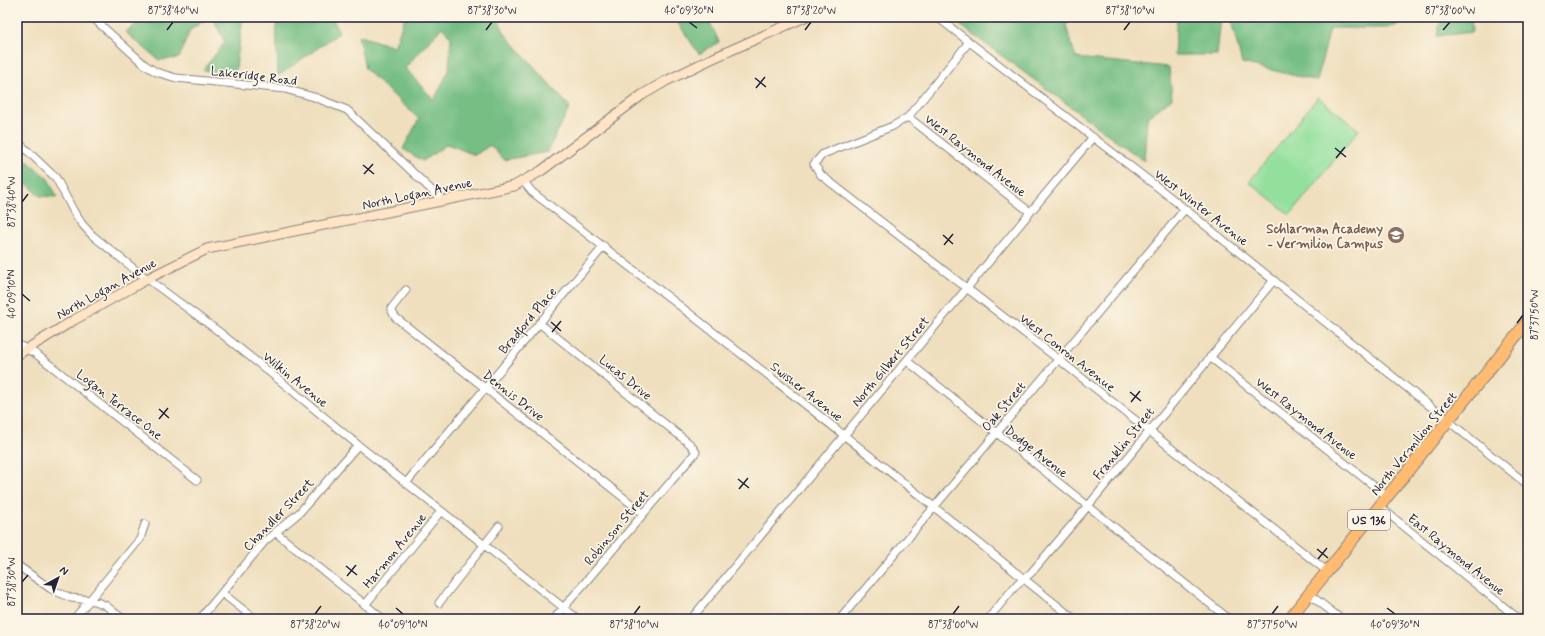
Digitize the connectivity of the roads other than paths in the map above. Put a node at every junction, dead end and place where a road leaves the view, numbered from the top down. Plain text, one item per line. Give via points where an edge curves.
1 (92, 17) edge
2 (805, 17) edge
3 (937, 17) edge
4 (969, 42) junction
5 (908, 117) junction
6 (1093, 138) junction
7 (17, 142) edge
8 (524, 182) junction
9 (442, 202) junction
10 (1185, 209) junction
11 (1030, 212) junction
12 (604, 246) junction
13 (147, 279) junction
14 (1274, 280) junction
15 (967, 288) junction
16 (406, 290) dead end
17 (1528, 321) edge
18 (540, 323) junction
19 (17, 344) edge
20 (27, 349) junction
21 (17, 355) edge
22 (1210, 357) junction
23 (1058, 359) junction
24 (907, 361) junction
25 (486, 388) junction
26 (1448, 421) junction
27 (1148, 432) junction
28 (996, 434) junction
29 (844, 436) junction
30 (358, 445) junction
31 (696, 452) joint
32 (197, 480) dead end
33 (406, 483) junction
34 (1528, 485) edge
35 (1388, 497) junction
36 (933, 506) junction
37 (1088, 506) junction
38 (1380, 507) junction
39 (441, 511) junction
40 (643, 513) junction
41 (145, 524) dead end
42 (498, 526) dead end
43 (275, 532) junction
44 (484, 544) junction
45 (17, 565) edge
46 (1328, 572) junction
47 (1024, 579) junction
48 (222, 593) junction
49 (1309, 594) junction
50 (91, 600) junction
51 (439, 603) dead end
52 (365, 605) junction
53 (564, 607) junction
54 (74, 619) edge
55 (123, 619) edge
56 (200, 619) edge
57 (255, 619) edge
58 (383, 619) edge
59 (554, 619) edge
60 (578, 619) edge
61 (691, 619) edge
62 (840, 619) edge
63 (988, 619) edge
64 (1074, 619) edge
65 (1229, 619) edge
66 (1289, 619) edge
67 (1341, 619) edge
68 (1519, 619) edge

1 - 9 street, Lakeridge Road via 156,72 176,78 285,89 347,110
2 - 8 street, North Logan Avenue via 709,60 642,95
3 - 4 street, West Winter Avenue
4 - 5 street
4 - 6 street, West Winter Avenue
5 - 11 street, West Raymond Avenue
5 - 15 street, West Conron Avenue via 893,126 824,154 814,164 821,175
6 - 10 street, West Winter Avenue
6 - 11 street, North Gilbert Street
7 - 13 street, Wilkin Avenue via 56,178 78,218 92,235
8 - 9 street, North Logan Avenue
8 - 12 street, Swisher Avenue via 532,192
9 - 13 street, North Logan Avenue via 207,249
10 - 14 street, West Winter Avenue
10 - 23 street, Oak Street
11 - 15 street, North Gilbert Street
12 - 18 street, Bradford Place
12 - 29 street, Swisher Avenue
13 - 20 street, North Logan Avenue
13 - 30 street, Wilkin Avenue via 284,383
14 - 22 street, Franklin Street
14 - 26 street, West Winter Avenue
15 - 23 street, West Conron Avenue
15 - 24 street, North Gilbert Street
16 - 25 street, Dennis Drive via 391,309 395,317
17 - 26 main road, North Vermilion Street / US 136
18 - 25 street, Bradford Place
18 - 31 street, Lucas Drive via 690,444
19 - 20 street, Logan Terrace One
20 - 21 street, North Logan Avenue
20 - 32 street, Logan Terrace One
22 - 27 street, Franklin Street
22 - 35 street, West Raymond Avenue
23 - 27 street, West Conron Avenue
23 - 28 street, Oak Street
24 - 28 street, Dodge Avenue
24 - 29 street, North Gilbert Street
25 - 33 street, Bradford Place
25 - 40 street, Dennis Drive
26 - 34 street, West Winter Avenue
26 - 35 main road, North Vermilion Street / US 136
27 - 37 street, Franklin Street
27 - 46 street, West Conron Avenue
28 - 36 street, Oak Street
28 - 37 street, Dodge Avenue
29 - 36 street, Swisher Avenue
29 - 61 street, North Gilbert Street
30 - 33 street, Wilkin Avenue
30 - 43 street, Chandler Street via 300,512
31 - 40 street, Robinson Street
33 - 39 street, Wilkin Avenue
35 - 38 main road, North Vermilion Street / US 136
36 - 47 street, Swisher Avenue
36 - 62 street, Oak Street
37 - 47 street, Franklin Street
37 - 65 street, Dodge Avenue
38 - 46 main road, North Vermilion Street / US 136
38 - 68 street, East Raymond Avenue
39 - 44 street, Wilkin Avenue
39 - 52 street, Harmon Avenue
40 - 53 street, Robinson Street
41 - 50 street via 140,539
42 - 44 street
43 - 48 street, Chandler Street
43 - 52 street
44 - 51 street
44 - 53 street, Wilkin Avenue
45 - 50 street via 51,589 71,598
46 - 49 main road, North Vermilion Street / US 136
47 - 63 street, Franklin Street
47 - 64 street, Swisher Avenue
48 - 56 street, Chandler Street
48 - 57 street
49 - 66 main road, North Vermilion Street / US 136
49 - 67 street
50 - 54 street
50 - 55 street via 105,605
52 - 58 street
53 - 59 street, Robinson Street
53 - 60 street, Wilkin Avenue

